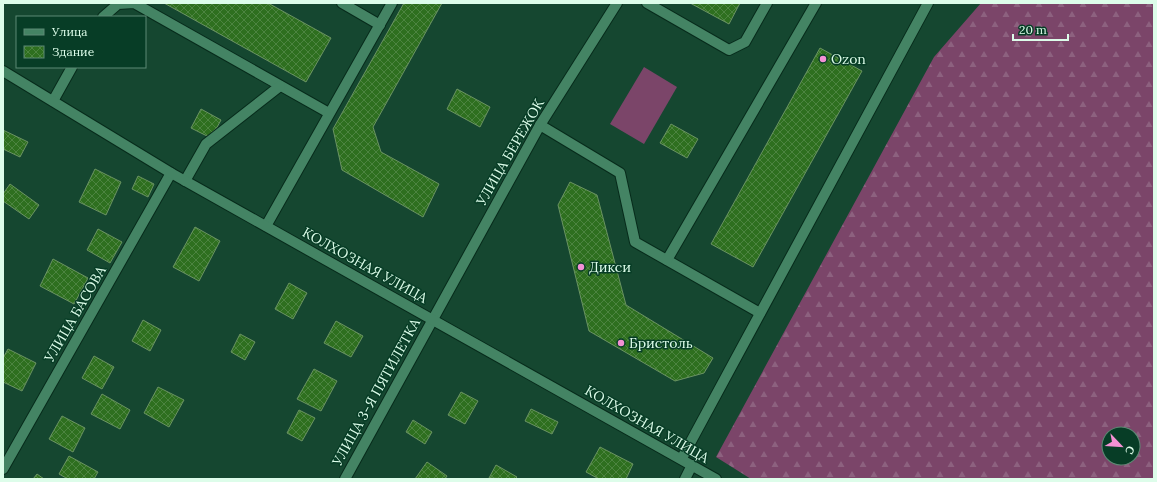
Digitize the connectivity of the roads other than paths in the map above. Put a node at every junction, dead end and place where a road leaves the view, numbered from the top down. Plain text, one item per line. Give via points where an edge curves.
1 (342, 3) edge
2 (392, 3) edge
3 (617, 3) edge
4 (647, 3) edge
5 (767, 3) edge
6 (816, 3) edge
7 (928, 3) edge
8 (104, 16) edge
9 (380, 25) junction
10 (71, 68) edge
11 (3, 71) edge
12 (280, 86) junction
13 (53, 102) junction
14 (329, 113) junction
15 (540, 125) junction
16 (171, 173) junction
17 (185, 181) junction
18 (266, 226) junction
19 (667, 260) junction
20 (760, 313) junction
21 (433, 319) junction
22 (682, 458) junction
23 (692, 465) junction
24 (3, 469) edge
25 (345, 479) edge
26 (685, 479) edge
27 (716, 479) edge

1 - 9 street
2 - 9 street
3 - 15 street, УЛИЦА БЕРЕЖОК
4 - 5 street via 729,50 745,42
6 - 19 street
7 - 20 street
8 - 12 street via 118,4 134,4
9 - 14 street
10 - 13 street
11 - 13 street, КОЛХОЗНАЯ УЛИЦА
12 - 14 street
12 - 17 street via 206,144
13 - 16 street, КОЛХОЗНАЯ УЛИЦА
14 - 18 street
15 - 19 street via 620,173 635,242
15 - 21 street, УЛИЦА БЕРЕЖОК
16 - 17 street, КОЛХОЗНАЯ УЛИЦА
16 - 24 street, УЛИЦА БАСОВА
17 - 18 street, КОЛХОЗНАЯ УЛИЦА
18 - 21 street, КОЛХОЗНАЯ УЛИЦА
19 - 20 street
20 - 22 street
21 - 22 street, КОЛХОЗНАЯ УЛИЦА
21 - 25 street, УЛИЦА 3-Я ПЯТИЛЕТКА
22 - 23 street, КОЛХОЗНАЯ УЛИЦА
23 - 26 street
23 - 27 street, КОЛХОЗНАЯ УЛИЦА

